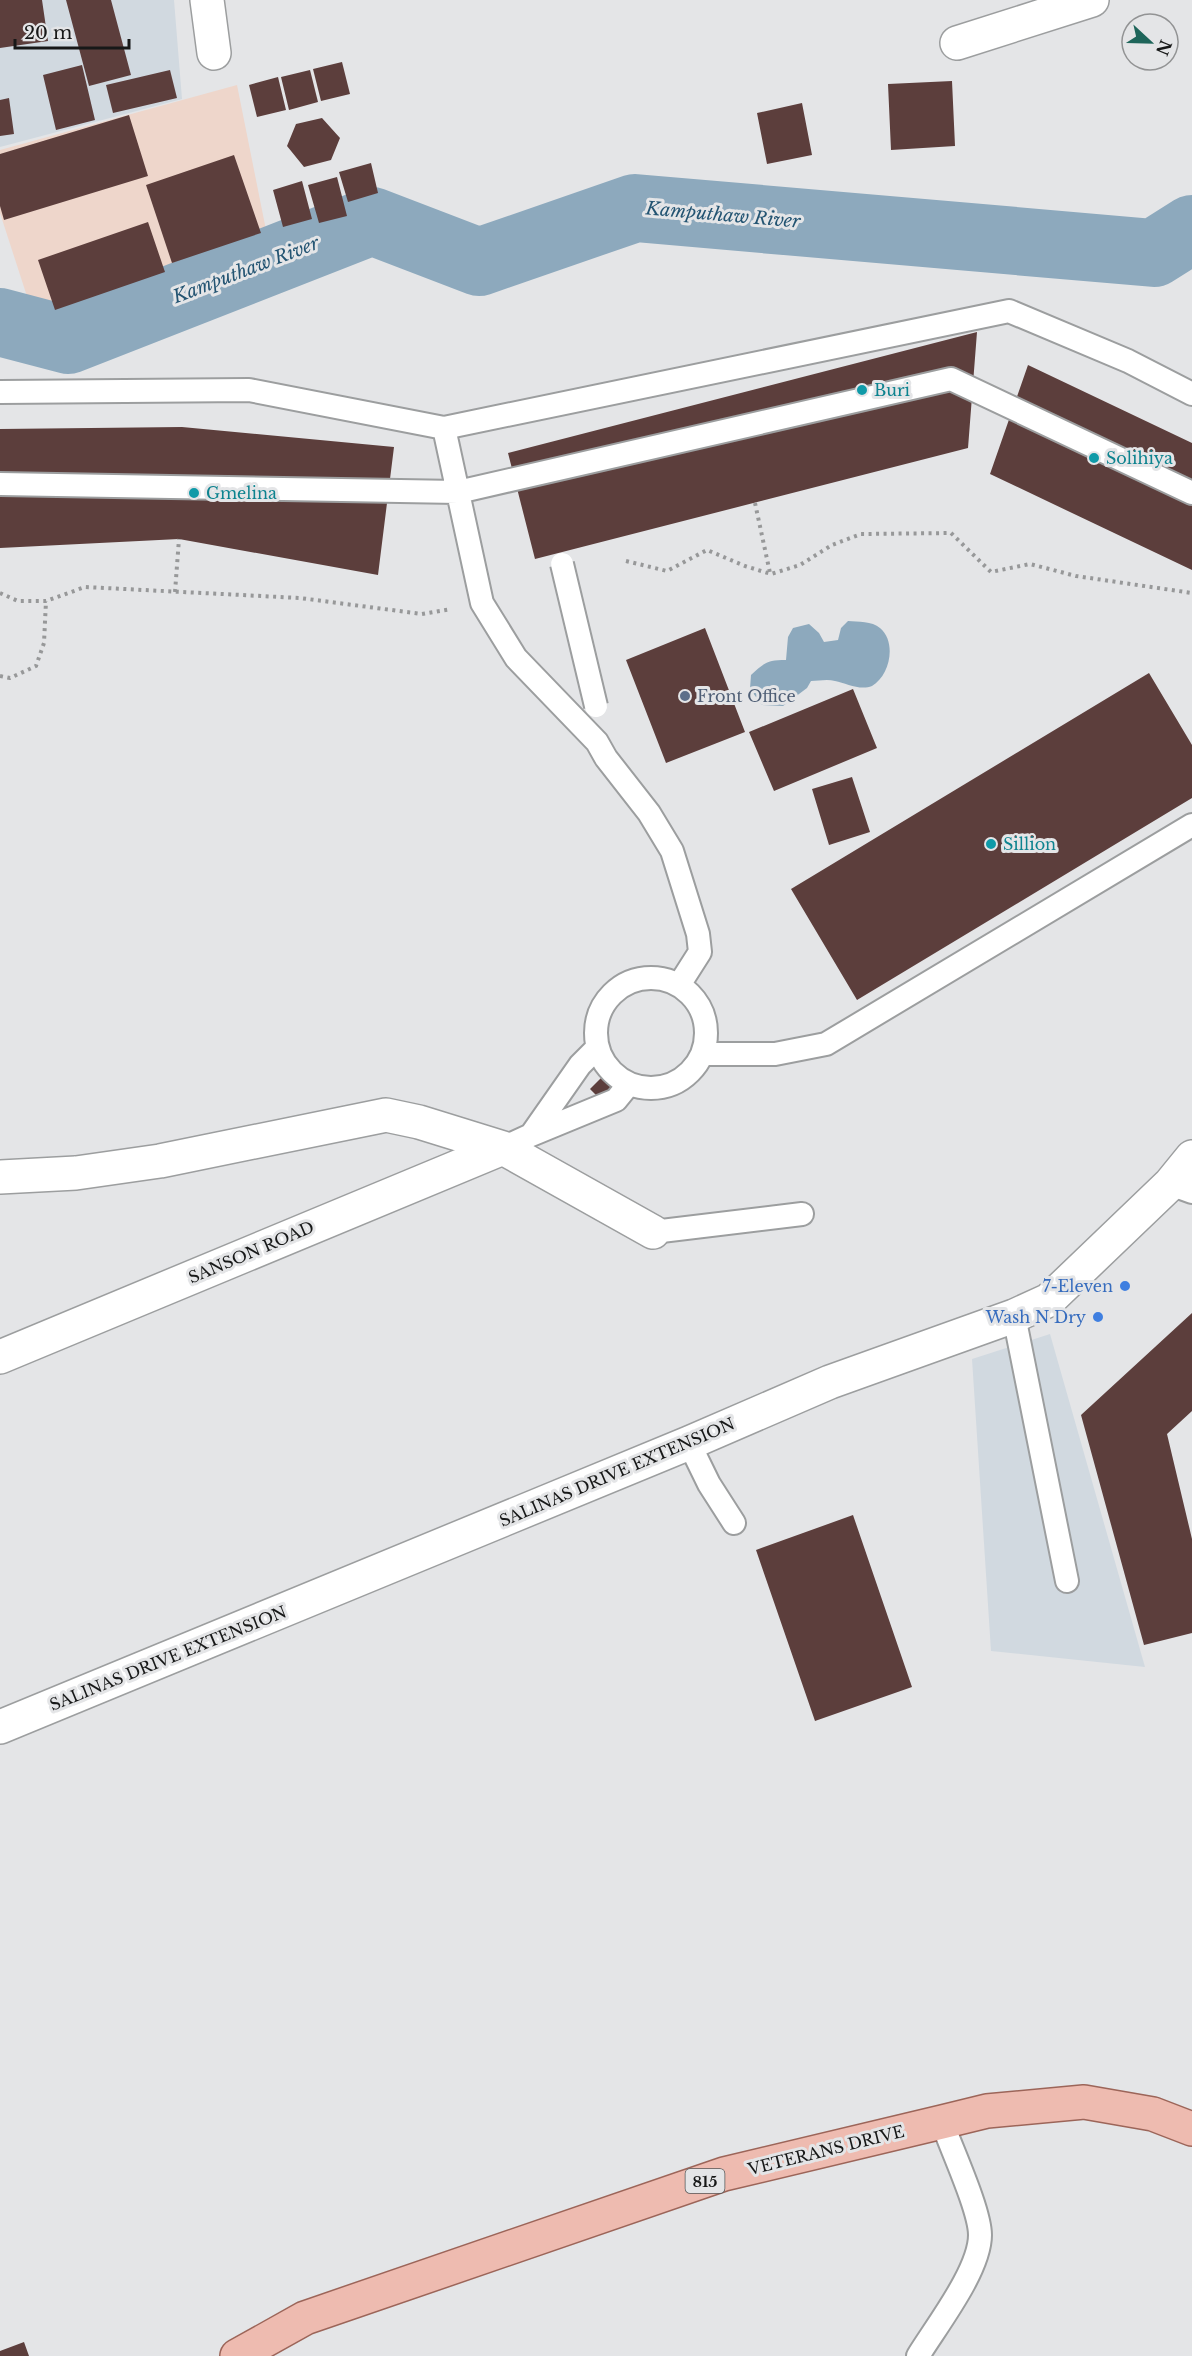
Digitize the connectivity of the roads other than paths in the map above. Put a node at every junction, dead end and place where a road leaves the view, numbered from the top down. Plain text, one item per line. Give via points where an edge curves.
1 (207, 0) edge
2 (1092, 0) edge
3 (957, 43) dead end
4 (214, 53) dead end
5 (0, 392) edge
6 (1192, 394) edge
7 (444, 428) junction
8 (0, 484) edge
9 (458, 492) junction
10 (1192, 493) edge
11 (562, 564) dead end
12 (597, 742) junction
13 (1192, 825) edge
14 (679, 986) junction
15 (597, 1048) junction
16 (702, 1054) junction
17 (630, 1084) junction
18 (517, 1141) junction
19 (1192, 1157) edge
20 (0, 1177) edge
21 (1181, 1188) edge
22 (801, 1214) dead end
23 (653, 1232) joint
24 (1014, 1316) junction
25 (0, 1357) edge
26 (689, 1443) junction
27 (734, 1523) dead end
28 (1067, 1581) dead end
29 (0, 1727) edge
30 (942, 2122) junction
31 (1192, 2128) edge
32 (237, 2356) edge
33 (918, 2356) edge

1 - 4 street
2 - 3 street
5 - 7 lane via 249,390
6 - 7 lane via 1128,361 1009,311
7 - 9 lane
8 - 9 lane
9 - 10 lane via 951,379
9 - 12 lane via 482,603 516,658
11 - 12 lane, bridge via 596,706
12 - 14 lane via 672,851 700,952
13 - 16 lane via 826,1044 775,1054
14 - 15 lane via 664,979 647,978 617,989 598,1016
14 - 16 lane via 699,1006 704,1020
15 - 17 lane via 604,1063
15 - 18 lane
16 - 17 lane via 693,1069 663,1087
17 - 18 lane via 616,1100
18 - 20 street via 386,1115 159,1161 76,1173
18 - 23 street
18 - 25 street, SANSON ROAD
19 - 21 street, SALINAS DRIVE EXTENSION
21 - 24 street, SALINAS DRIVE EXTENSION via 1049,1300
22 - 23 lane
24 - 26 street, SALINAS DRIVE EXTENSION via 830,1382
24 - 28 lane
26 - 27 lane
26 - 29 street, SALINAS DRIVE EXTENSION
30 - 31 main road, VETERANS DRIVE / 815 via 987,2111 1084,2102 1153,2114
30 - 32 main road, VETERANS DRIVE / 815 via 724,2174 305,2318
30 - 33 lane via 975,2210 979,2246 974,2265

